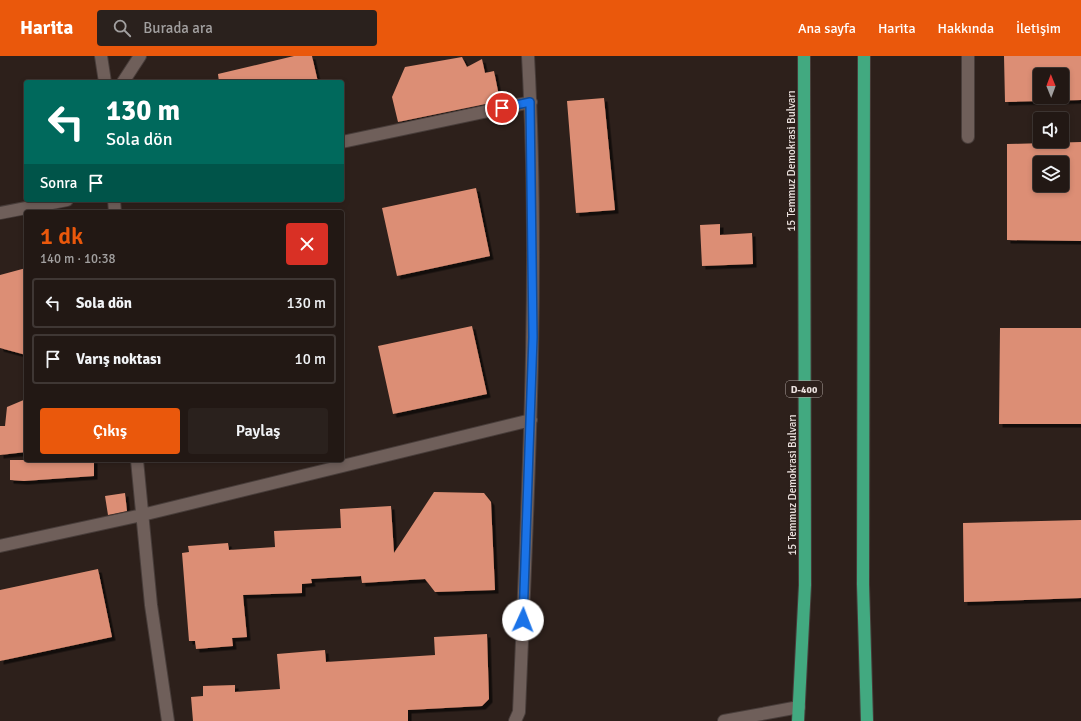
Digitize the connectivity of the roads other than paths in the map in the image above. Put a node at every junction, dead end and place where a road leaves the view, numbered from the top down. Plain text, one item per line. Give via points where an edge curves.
1 (101, 56) edge
2 (140, 56) edge
3 (528, 56) edge
4 (804, 56) edge
5 (864, 56) edge
6 (968, 56) edge
7 (106, 80) edge
8 (124, 80) edge
9 (530, 102) junction
10 (968, 137) dead end
11 (344, 142) edge
12 (57, 202) edge
13 (0, 213) edge
14 (531, 420) junction
15 (137, 462) edge
16 (142, 515) junction
17 (0, 546) edge
18 (799, 707) junction
19 (168, 721) edge
20 (515, 721) edge
21 (724, 721) edge
22 (798, 721) edge
23 (867, 721) edge

1 - 7 street
2 - 8 street
3 - 9 street
4 - 18 highway, 15 Temmuz Demokrasi Bulvarı / D-400 via 805,585
5 - 23 highway via 863,584
6 - 10 street
9 - 11 street
9 - 14 street via 533,337
12 - 13 street
14 - 16 street
14 - 20 street via 519,712
15 - 16 street
16 - 17 street
16 - 19 street via 151,605
18 - 21 street
18 - 22 highway, 15 Temmuz Demokrasi Bulvarı / D-400

